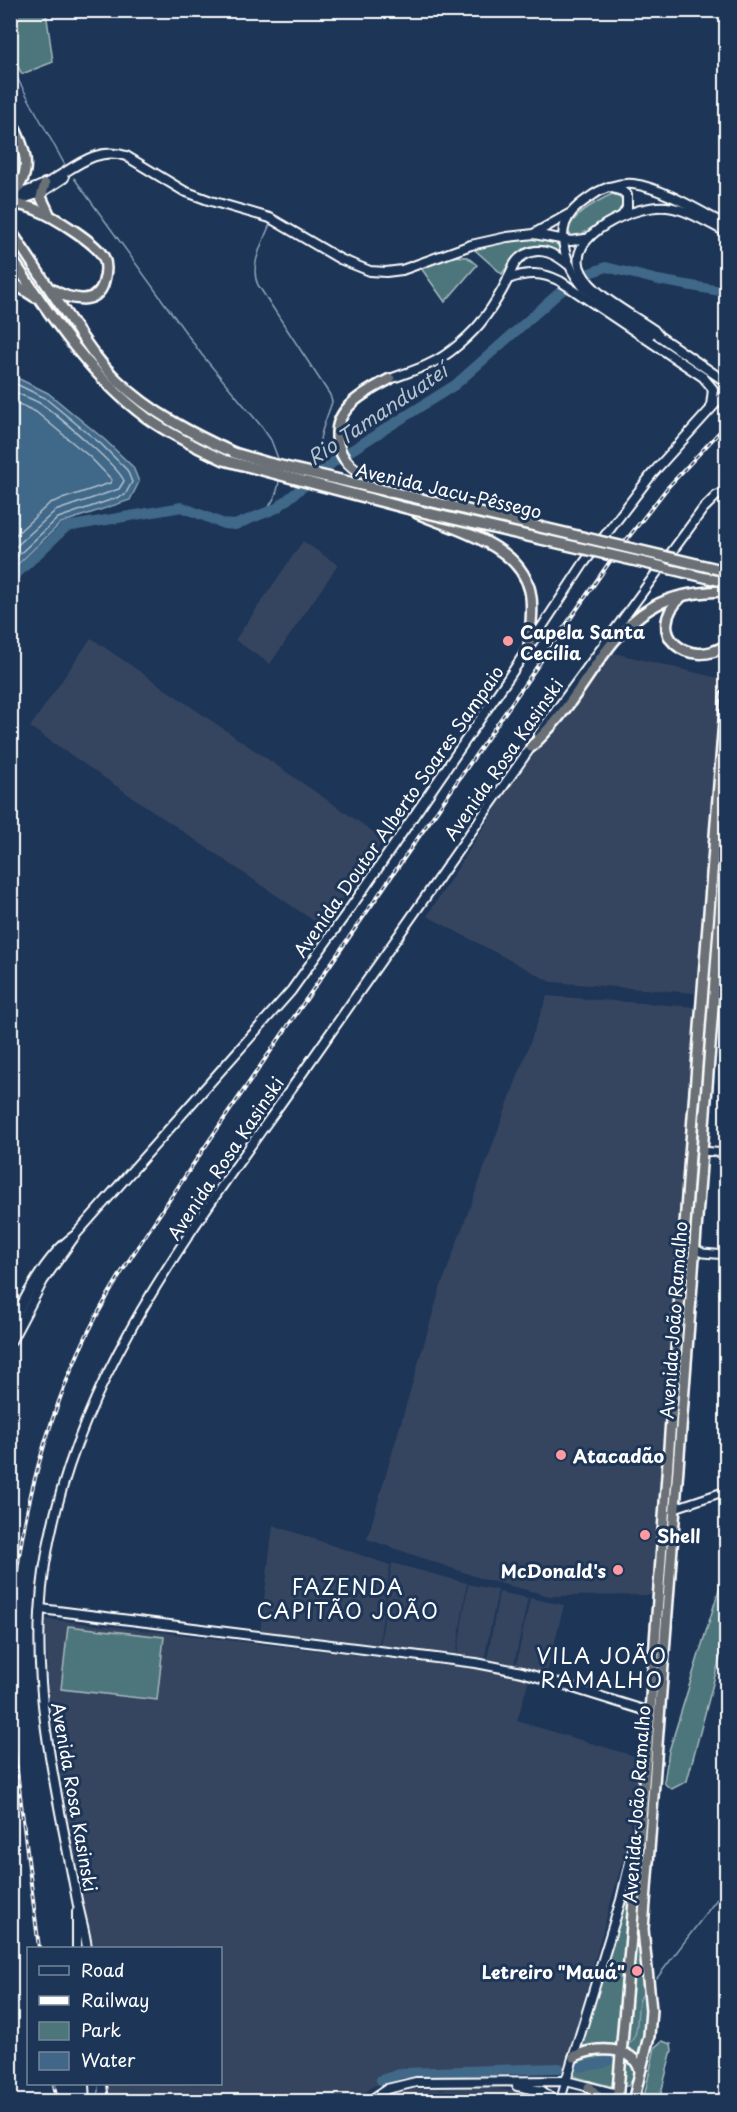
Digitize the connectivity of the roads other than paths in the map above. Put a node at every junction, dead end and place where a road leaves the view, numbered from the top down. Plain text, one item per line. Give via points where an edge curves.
1 (10, 119) edge
2 (609, 187) junction
3 (43, 189) junction
4 (10, 196) edge
5 (10, 203) edge
6 (570, 213) junction
7 (53, 218) junction
8 (619, 219) junction
9 (726, 225) edge
10 (10, 230) edge
11 (726, 232) edge
12 (534, 234) junction
13 (585, 239) junction
14 (562, 240) junction
15 (10, 256) edge
16 (575, 271) junction
17 (508, 279) junction
18 (10, 281) edge
19 (48, 287) junction
20 (585, 289) junction
21 (42, 302) junction
22 (390, 379) joint
23 (726, 382) edge
24 (726, 392) edge
25 (711, 407) junction
26 (726, 492) edge
27 (411, 497) junction
28 (406, 508) junction
29 (726, 569) edge
30 (726, 582) edge
31 (726, 591) edge
32 (682, 596) junction
33 (726, 645) edge
34 (529, 647) junction
35 (726, 695) edge
36 (531, 747) junction
37 (726, 836) edge
38 (702, 1151) junction
39 (726, 1153) edge
40 (690, 1155) junction
41 (688, 1187) junction
42 (78, 1233) junction
43 (695, 1249) junction
44 (726, 1255) edge
45 (47, 1274) junction
46 (36, 1281) junction
47 (30, 1304) junction
48 (10, 1328) edge
49 (10, 1343) edge
50 (726, 1491) edge
51 (675, 1508) junction
52 (663, 1512) junction
53 (40, 1609) junction
54 (650, 1712) junction
55 (640, 1817) junction
56 (77, 1899) junction
57 (77, 1947) edge
58 (87, 1947) edge
59 (622, 2052) junction
60 (574, 2057) junction
61 (640, 2073) junction
62 (566, 2081) junction
63 (503, 2083) junction
64 (94, 2085) edge
65 (102, 2085) edge
66 (589, 2087) junction
67 (636, 2088) junction
68 (617, 2098) edge
69 (95, 2102) edge
70 (104, 2102) edge
71 (368, 2102) edge
72 (558, 2102) edge
73 (603, 2102) edge
74 (633, 2102) edge

1 - 4 highway via 26,160 23,180
2 - 6 main road via 596,192
2 - 8 main road via 622,191 628,199
2 - 9 main road via 645,186
3 - 4 main road
3 - 5 main road
3 - 7 highway via 42,202
3 - 12 main road via 92,158 108,153 126,156 184,191 270,218 340,259 370,271 402,270 477,244
5 - 7 highway
6 - 12 main road
6 - 14 main road
7 - 19 highway via 98,250 106,272 103,286 94,297 64,296
8 - 11 main road via 642,209 667,207
8 - 13 main road
10 - 19 highway, Avenida Jacu-Pêssego
12 - 14 main road
13 - 14 main road
13 - 16 main road
14 - 16 main road
15 - 21 highway, Avenida Jacu-Pêssego
16 - 17 main road via 553,254 540,251 519,258
16 - 20 main road
17 - 20 main road via 527,273 543,274
17 - 22 main road via 480,324 462,341 430,364
18 - 21 highway
19 - 27 highway, Avenida Jacu-Pêssego, bridge via 118,381 178,425 234,453
20 - 23 main road
20 - 25 main road via 703,377 712,389
21 - 28 highway, Avenida Jacu-Pêssego, bridge via 80,354 128,403 172,434 224,460
22 - 27 highway, bridge via 354,401 341,416 337,434 341,452 352,467
24 - 25 main road, Avenida Doutor Alberto Soares Sampaio
25 - 34 main road, Avenida Doutor Alberto Soares Sampaio via 597,545
26 - 36 main road, Avenida Rosa Kasinski via 703,509
27 - 29 highway, Avenida Jacu-Pêssego, bridge
28 - 30 highway, Avenida Jacu-Pêssego, bridge
28 - 34 highway, bridge via 502,550 520,569 527,580 532,606
31 - 32 highway
32 - 33 highway via 667,618 669,638 688,651 700,653
32 - 36 highway via 651,607 628,626
34 - 42 main road, Avenida Doutor Alberto Soares Sampaio via 291,991
35 - 40 highway, Avenida João Ramalho
36 - 53 main road, Avenida Rosa Kasinski via 204,1214 123,1341 102,1383 62,1486
37 - 38 highway, Avenida João Ramalho
38 - 39 street
38 - 40 highway
38 - 43 highway, Avenida João Ramalho
40 - 41 highway, Avenida João Ramalho
41 - 43 highway via 689,1239
41 - 52 highway, Avenida João Ramalho
42 - 45 main road, Avenida Doutor Alberto Soares Sampaio
42 - 46 main road, Avenida Doutor Alberto Soares Sampaio via 65,1242
43 - 44 street
43 - 51 highway, Avenida João Ramalho
45 - 46 main road
45 - 47 main road, Avenida Doutor Alberto Soares Sampaio
46 - 47 main road
46 - 48 main road, Avenida Doutor Alberto Soares Sampaio
47 - 49 main road, Avenida Doutor Alberto Soares Sampaio
50 - 51 street
51 - 52 highway
51 - 61 highway, Avenida João Ramalho via 643,1929 650,2025
52 - 54 highway, Avenida João Ramalho
53 - 54 main road via 476,1663 522,1672
53 - 56 main road, Avenida Rosa Kasinski via 40,1676 48,1754
54 - 55 highway, Avenida João Ramalho
55 - 59 highway, Avenida João Ramalho
55 - 60 main road, Avenida João Ramalho via 621,1900
56 - 57 main road
56 - 58 main road, Avenida Rosa Kasinski
59 - 60 highway via 588,2051
59 - 61 highway via 636,2061
59 - 68 highway, Avenida João Ramalho
60 - 62 main road, Avenida João Ramalho
61 - 67 highway, Avenida João Ramalho
62 - 63 main road
62 - 66 main road
62 - 72 street
63 - 71 main road via 406,2084 387,2089
63 - 72 main road via 542,2091
64 - 69 main road
65 - 70 main road
66 - 68 main road
66 - 73 highway
67 - 68 highway
67 - 74 highway, Avenida João Ramalho

